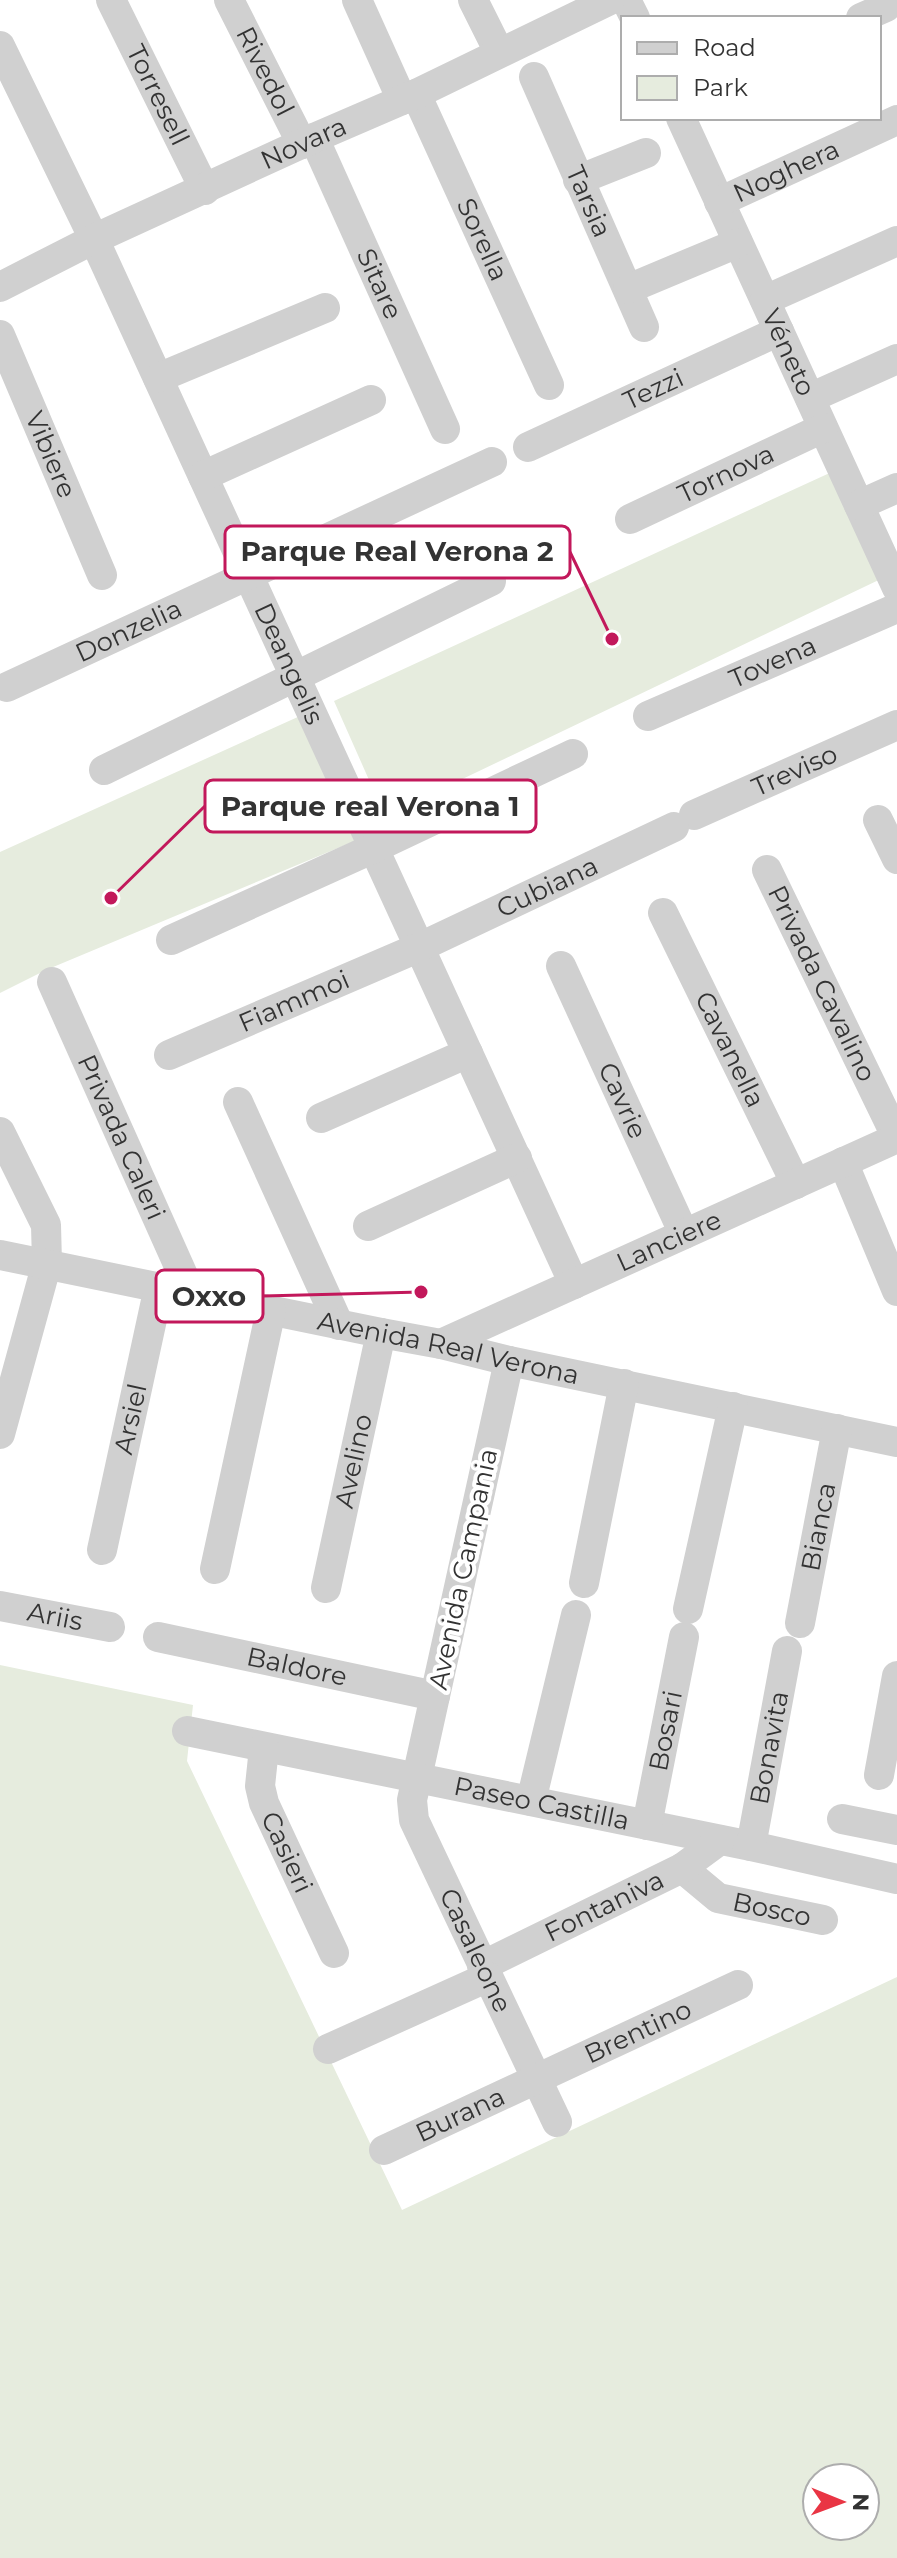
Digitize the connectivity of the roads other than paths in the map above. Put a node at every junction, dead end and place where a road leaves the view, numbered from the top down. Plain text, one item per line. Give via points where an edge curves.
1 (111, 0) edge
2 (229, 0) edge
3 (357, 0) edge
4 (473, 0) edge
5 (610, 0) edge
6 (0, 46) edge
7 (499, 52) junction
8 (534, 77) dead end
9 (409, 97) junction
10 (682, 120) edge
11 (897, 120) edge
12 (308, 141) junction
13 (646, 153) dead end
14 (578, 180) junction
15 (205, 190) junction
16 (719, 202) junction
17 (94, 239) junction
18 (897, 241) edge
19 (738, 243) junction
20 (0, 287) edge
21 (628, 289) junction
22 (765, 300) junction
23 (325, 308) dead end
24 (644, 327) dead end
25 (779, 331) junction
26 (0, 335) edge
27 (897, 359) edge
28 (158, 378) junction
29 (549, 385) dead end
30 (810, 398) junction
31 (371, 400) dead end
32 (823, 428) junction
33 (445, 429) dead end
34 (528, 447) dead end
35 (492, 462) dead end
36 (203, 476) junction
37 (897, 488) edge
38 (859, 505) junction
39 (630, 519) dead end
40 (102, 575) dead end
41 (249, 576) junction
42 (491, 581) dead end
43 (897, 588) edge
44 (897, 608) edge
45 (295, 676) junction
46 (7, 687) dead end
47 (648, 716) dead end
48 (897, 725) edge
49 (573, 754) dead end
50 (104, 770) dead end
51 (878, 820) dead end
52 (684, 821) joint
53 (374, 848) junction
54 (895, 851) edge
55 (767, 870) dead end
56 (663, 913) dead end
57 (171, 940) dead end
58 (420, 947) junction
59 (561, 966) dead end
60 (52, 982) dead end
61 (468, 1053) junction
62 (169, 1055) dead end
63 (238, 1102) dead end
64 (321, 1118) dead end
65 (0, 1132) edge
66 (897, 1138) edge
67 (517, 1158) junction
68 (843, 1162) junction
69 (796, 1184) junction
70 (368, 1226) dead end
71 (684, 1234) junction
72 (0, 1255) edge
73 (47, 1263) junction
74 (574, 1284) junction
75 (159, 1287) junction
76 (897, 1291) edge
77 (191, 1293) junction
78 (271, 1310) junction
79 (339, 1325) junction
80 (381, 1333) junction
81 (441, 1344) junction
82 (509, 1361) junction
83 (624, 1384) junction
84 (733, 1407) junction
85 (837, 1429) junction
86 (0, 1434) edge
87 (897, 1442) edge
88 (102, 1550) dead end
89 (215, 1569) dead end
90 (584, 1583) dead end
91 (326, 1588) dead end
92 (0, 1606) edge
93 (576, 1615) dead end
94 (800, 1623) dead end
95 (110, 1627) dead end
96 (158, 1637) dead end
97 (787, 1651) dead end
98 (897, 1676) edge
99 (435, 1696) junction
100 (187, 1731) dead end
101 (264, 1748) junction
102 (879, 1775) dead end
103 (417, 1778) junction
104 (531, 1801) junction
105 (842, 1819) dead end
106 (647, 1825) junction
107 (897, 1830) edge
108 (720, 1840) junction
109 (751, 1846) junction
110 (682, 1868) junction
111 (897, 1879) edge
112 (823, 1920) dead end
113 (334, 1953) dead end
114 (485, 1971) junction
115 (738, 1985) dead end
116 (328, 2049) dead end
117 (536, 2078) junction
118 (557, 2122) dead end
119 (384, 2150) dead end

1 - 15 street, Torresell
2 - 12 street, Rivedol
3 - 9 street, Sorella
4 - 7 street
5 - 7 street, Novara
6 - 17 street, Deangelis
7 - 9 street, Novara
8 - 14 street, Tarsia
9 - 12 street, Novara
9 - 29 street, Sorella
10 - 16 street, Véneto
11 - 16 street, Noghera
12 - 15 street, Novara
12 - 33 street, Sitare
13 - 14 street
14 - 21 street, Tarsia
15 - 17 street, Novara
16 - 19 street, Véneto
17 - 20 street, Novara
17 - 28 street, Deangelis
18 - 22 street
19 - 21 street
19 - 22 street, Véneto
21 - 24 street, Tarsia
22 - 25 street, Véneto
23 - 28 street
25 - 30 street, Véneto
25 - 34 street, Tezzi
26 - 40 street, Vibiere
27 - 30 street
28 - 36 street, Deangelis
30 - 32 street, Véneto
31 - 36 street
32 - 38 street, Véneto
32 - 39 street, Tornova
35 - 41 street, Donzelia
36 - 41 street, Deangelis
37 - 38 street
38 - 43 street, Véneto
41 - 45 street, Deangelis
41 - 46 street, Donzelia
42 - 45 street
44 - 47 street, Tovena
45 - 50 street
45 - 53 street, Deangelis
48 - 52 street, Treviso
49 - 53 street
51 - 54 street
52 - 58 street, Cubiana
53 - 57 street
53 - 58 street, Deangelis
55 - 66 street, Privada Cavalino
56 - 69 street, Cavanella
58 - 61 street, Deangelis
58 - 62 street, Fiammoi
59 - 71 street, Cavrie
60 - 77 street, Privada Caleri
61 - 64 street
61 - 67 street, Deangelis
63 - 79 street
65 - 73 street via 46,1225
66 - 68 street, Lanciere
67 - 70 street
67 - 74 street, Deangelis
68 - 69 street, Lanciere
68 - 76 street
69 - 71 street, Lanciere
71 - 74 street, Lanciere
72 - 73 street, Avenida Real Verona
73 - 75 street, Avenida Real Verona
73 - 86 street
74 - 81 street, Lanciere
75 - 77 street, Avenida Real Verona
75 - 88 street, Arsiel
77 - 78 street, Avenida Real Verona
78 - 79 street, Avenida Real Verona
78 - 89 street
79 - 80 street, Avenida Real Verona
80 - 81 street, Avenida Real Verona
80 - 91 street, Avelino
81 - 82 street, Avenida Real Verona
82 - 83 street, Avenida Real Verona
82 - 99 street, Avenida Campania
83 - 84 street, Avenida Real Verona
83 - 90 street
84 - 85 street, Avenida Real Verona
84 - 106 street, Bosari
85 - 87 street, Avenida Real Verona
85 - 94 street, Bianca
92 - 95 street, Ariis
93 - 104 street
96 - 99 street, Baldore
97 - 109 street, Bonavita
98 - 102 street
99 - 103 street, Avenida Campania
100 - 101 street, Paseo Castilla
101 - 103 street, Paseo Castilla
101 - 113 street, Casieri via 264,1803
103 - 104 street, Paseo Castilla
103 - 114 street, Casaleone via 414,1820
104 - 106 street, Paseo Castilla
105 - 107 street
106 - 108 street, Paseo Castilla
108 - 109 street, Paseo Castilla
108 - 110 street, Fontaniva
109 - 111 street, Paseo Castilla
110 - 112 street, Bosco via 718,1898
110 - 114 street, Fontaniva
114 - 116 street, Fontaniva
114 - 117 street, Casaleone
115 - 117 street, Brentino
117 - 118 street, Casaleone
117 - 119 street, Burana

